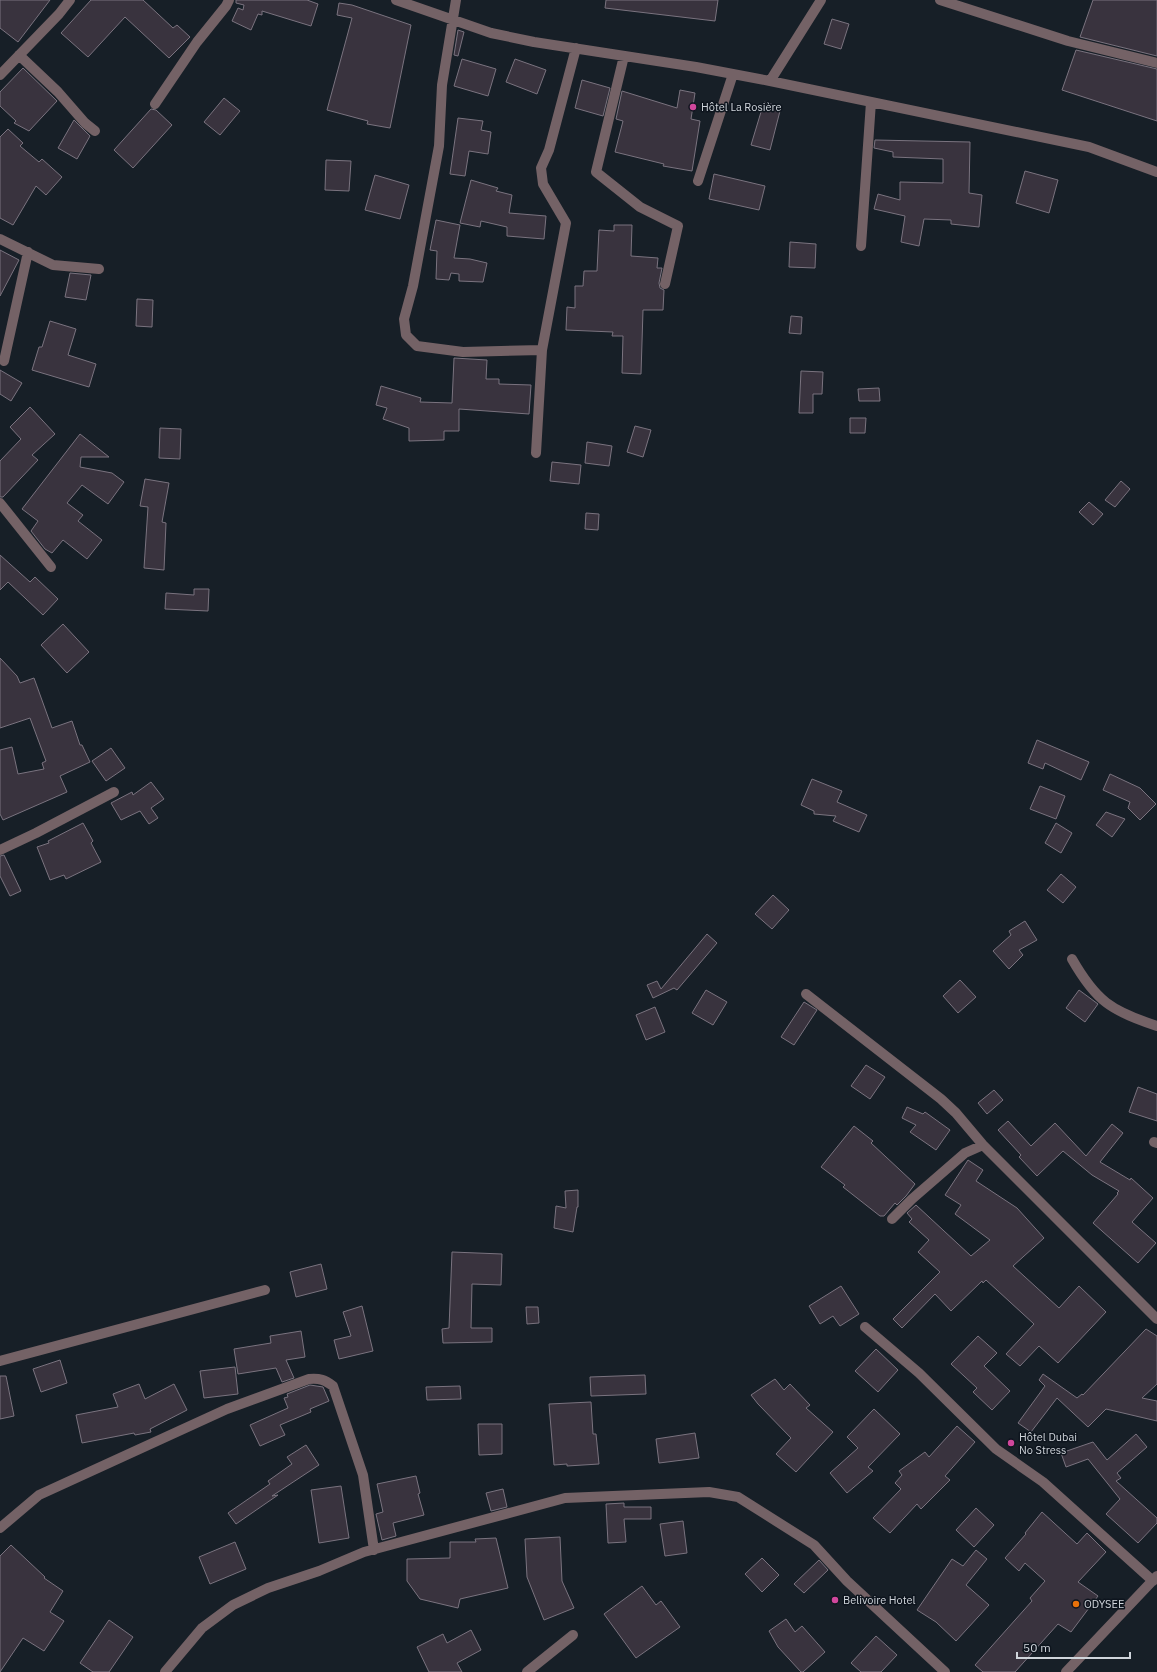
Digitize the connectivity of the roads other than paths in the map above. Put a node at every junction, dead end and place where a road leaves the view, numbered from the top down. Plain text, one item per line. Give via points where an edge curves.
1 (70, 0) edge
2 (229, 0) edge
3 (396, 0) edge
4 (456, 0) edge
5 (821, 0) edge
6 (940, 0) edge
7 (452, 20) junction
8 (576, 48) junction
9 (19, 56) junction
10 (624, 56) junction
11 (1157, 63) edge
12 (733, 74) junction
13 (0, 75) edge
14 (770, 81) junction
15 (871, 102) junction
16 (155, 104) dead end
17 (95, 131) dead end
18 (1157, 172) edge
19 (698, 181) dead end
20 (0, 239) edge
21 (862, 246) dead end
22 (28, 252) junction
23 (99, 270) dead end
24 (665, 284) dead end
25 (542, 350) junction
26 (4, 361) dead end
27 (536, 453) dead end
28 (0, 503) edge
29 (51, 567) dead end
30 (114, 792) dead end
31 (0, 850) edge
32 (1072, 959) dead end
33 (806, 994) dead end
34 (1157, 1026) edge
35 (984, 1145) junction
36 (892, 1220) dead end
37 (265, 1290) dead end
38 (1157, 1320) edge
39 (864, 1327) dead end
40 (0, 1361) edge
41 (0, 1528) edge
42 (374, 1550) junction
43 (1155, 1579) edge
44 (573, 1635) dead end
45 (165, 1672) edge
46 (527, 1672) edge
47 (945, 1672) edge
48 (1066, 1672) edge

1 - 9 street
2 - 16 street
3 - 7 street
4 - 7 street
5 - 14 street
6 - 11 street via 1068,41
7 - 8 street via 491,33
7 - 25 street via 442,85 439,146 413,286 404,319 406,335 417,346 463,352
8 - 10 street
8 - 25 street via 549,150 541,168 543,184 566,223
9 - 13 street
9 - 17 street
10 - 12 street
10 - 24 street via 596,172 640,207 678,226
12 - 14 street
12 - 19 street
14 - 15 street
15 - 18 street via 1089,147
15 - 21 street
20 - 22 street
22 - 23 street via 53,266
22 - 26 street
25 - 27 street
28 - 29 street
30 - 31 street via 36,834
32 - 34 street via 1100,999 1135,1019
33 - 35 street via 941,1099
35 - 36 street via 965,1153
35 - 38 street
37 - 40 street
39 - 43 street via 920,1372 996,1449 1043,1482
41 - 42 street via 39,1495 227,1410 309,1379 318,1378 333,1386 364,1475
42 - 45 street via 268,1588 233,1606 202,1628
42 - 47 street via 565,1498 709,1492 738,1497 814,1545 847,1580
43 - 48 street
44 - 46 street

